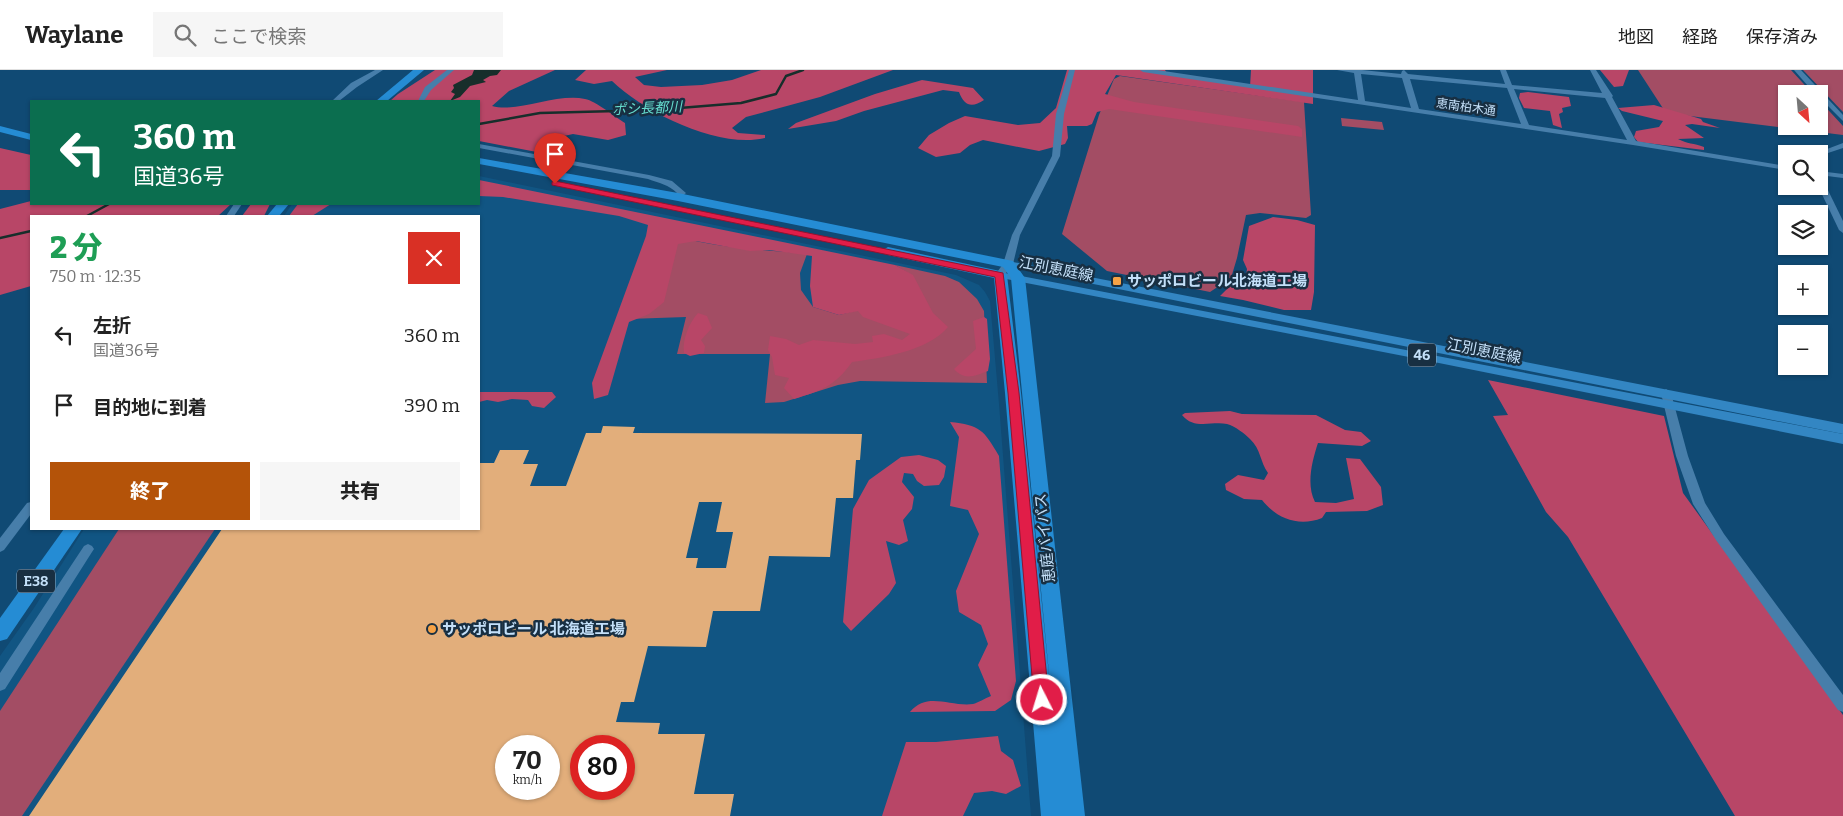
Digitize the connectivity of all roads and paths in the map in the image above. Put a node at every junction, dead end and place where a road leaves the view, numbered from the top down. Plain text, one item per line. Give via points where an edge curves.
1 (380, 70) edge
2 (413, 70) edge
3 (419, 70) edge
4 (451, 70) edge
5 (1072, 70) edge
6 (1143, 70) edge
7 (1214, 70) edge
8 (1340, 70) edge
9 (1503, 70) edge
10 (1594, 70) edge
11 (1797, 70) edge
12 (1357, 72) junction
13 (1405, 73) edge
14 (1215, 80) junction
15 (1510, 87) junction
16 (1609, 96) junction
17 (336, 100) edge
18 (377, 100) edge
19 (382, 100) edge
20 (421, 100) edge
21 (1362, 103) junction
22 (1416, 111) junction
23 (1843, 119) edge
24 (1526, 127) junction
25 (0, 129) edge
26 (30, 137) edge
27 (0, 138) edge
28 (1633, 143) junction
29 (30, 145) edge
30 (1843, 145) edge
31 (480, 146) edge
32 (1828, 150) edge
33 (520, 154) junction
34 (480, 161) edge
35 (1778, 167) edge
36 (480, 168) edge
37 (519, 169) junction
38 (1828, 174) edge
39 (1843, 176) edge
40 (1826, 195) edge
41 (678, 198) junction
42 (282, 205) edge
43 (274, 215) edge
44 (1843, 230) edge
45 (1009, 272) junction
46 (1667, 399) junction
47 (1843, 429) edge
48 (1843, 439) edge
49 (30, 507) edge
50 (72, 530) edge
51 (0, 547) edge
52 (88, 549) dead end
53 (0, 633) edge
54 (0, 685) edge
55 (1843, 706) edge
56 (1052, 816) edge
57 (1074, 816) edge

1 - 17 street
2 - 18 highway
3 - 19 highway
4 - 20 street
5 - 45 street via 1060,114 1056,156 1016,235
6 - 14 street, 恵南柏木通
7 - 14 street
8 - 12 street
9 - 15 street
10 - 16 street
11 - 23 street
12 - 13 street
12 - 21 street
13 - 15 street
13 - 22 street
14 - 21 street, 恵南柏木通
15 - 16 street
15 - 24 street
16 - 28 street
21 - 22 street, 恵南柏木通
22 - 24 street, 恵南柏木通
24 - 28 street, 恵南柏木通
25 - 26 highway
27 - 29 highway
28 - 35 street, 恵南柏木通
30 - 32 street
31 - 33 street
33 - 37 street
33 - 41 street via 662,180 682,193
34 - 37 highway
36 - 45 highway
37 - 41 highway
38 - 39 street
40 - 44 street
41 - 45 highway
42 - 43 highway
45 - 46 main road, 江別恵庭線 / 46
45 - 46 main road, 江別恵庭線 / 46
45 - 56 highway, 恵庭バイパス via 1013,393
45 - 57 highway, 恵庭バイパス
46 - 47 main road, 江別恵庭線 / 46
46 - 48 main road, 江別恵庭線 / 46
46 - 55 street via 1699,504
49 - 51 street
50 - 53 highway, E38
52 - 54 street

